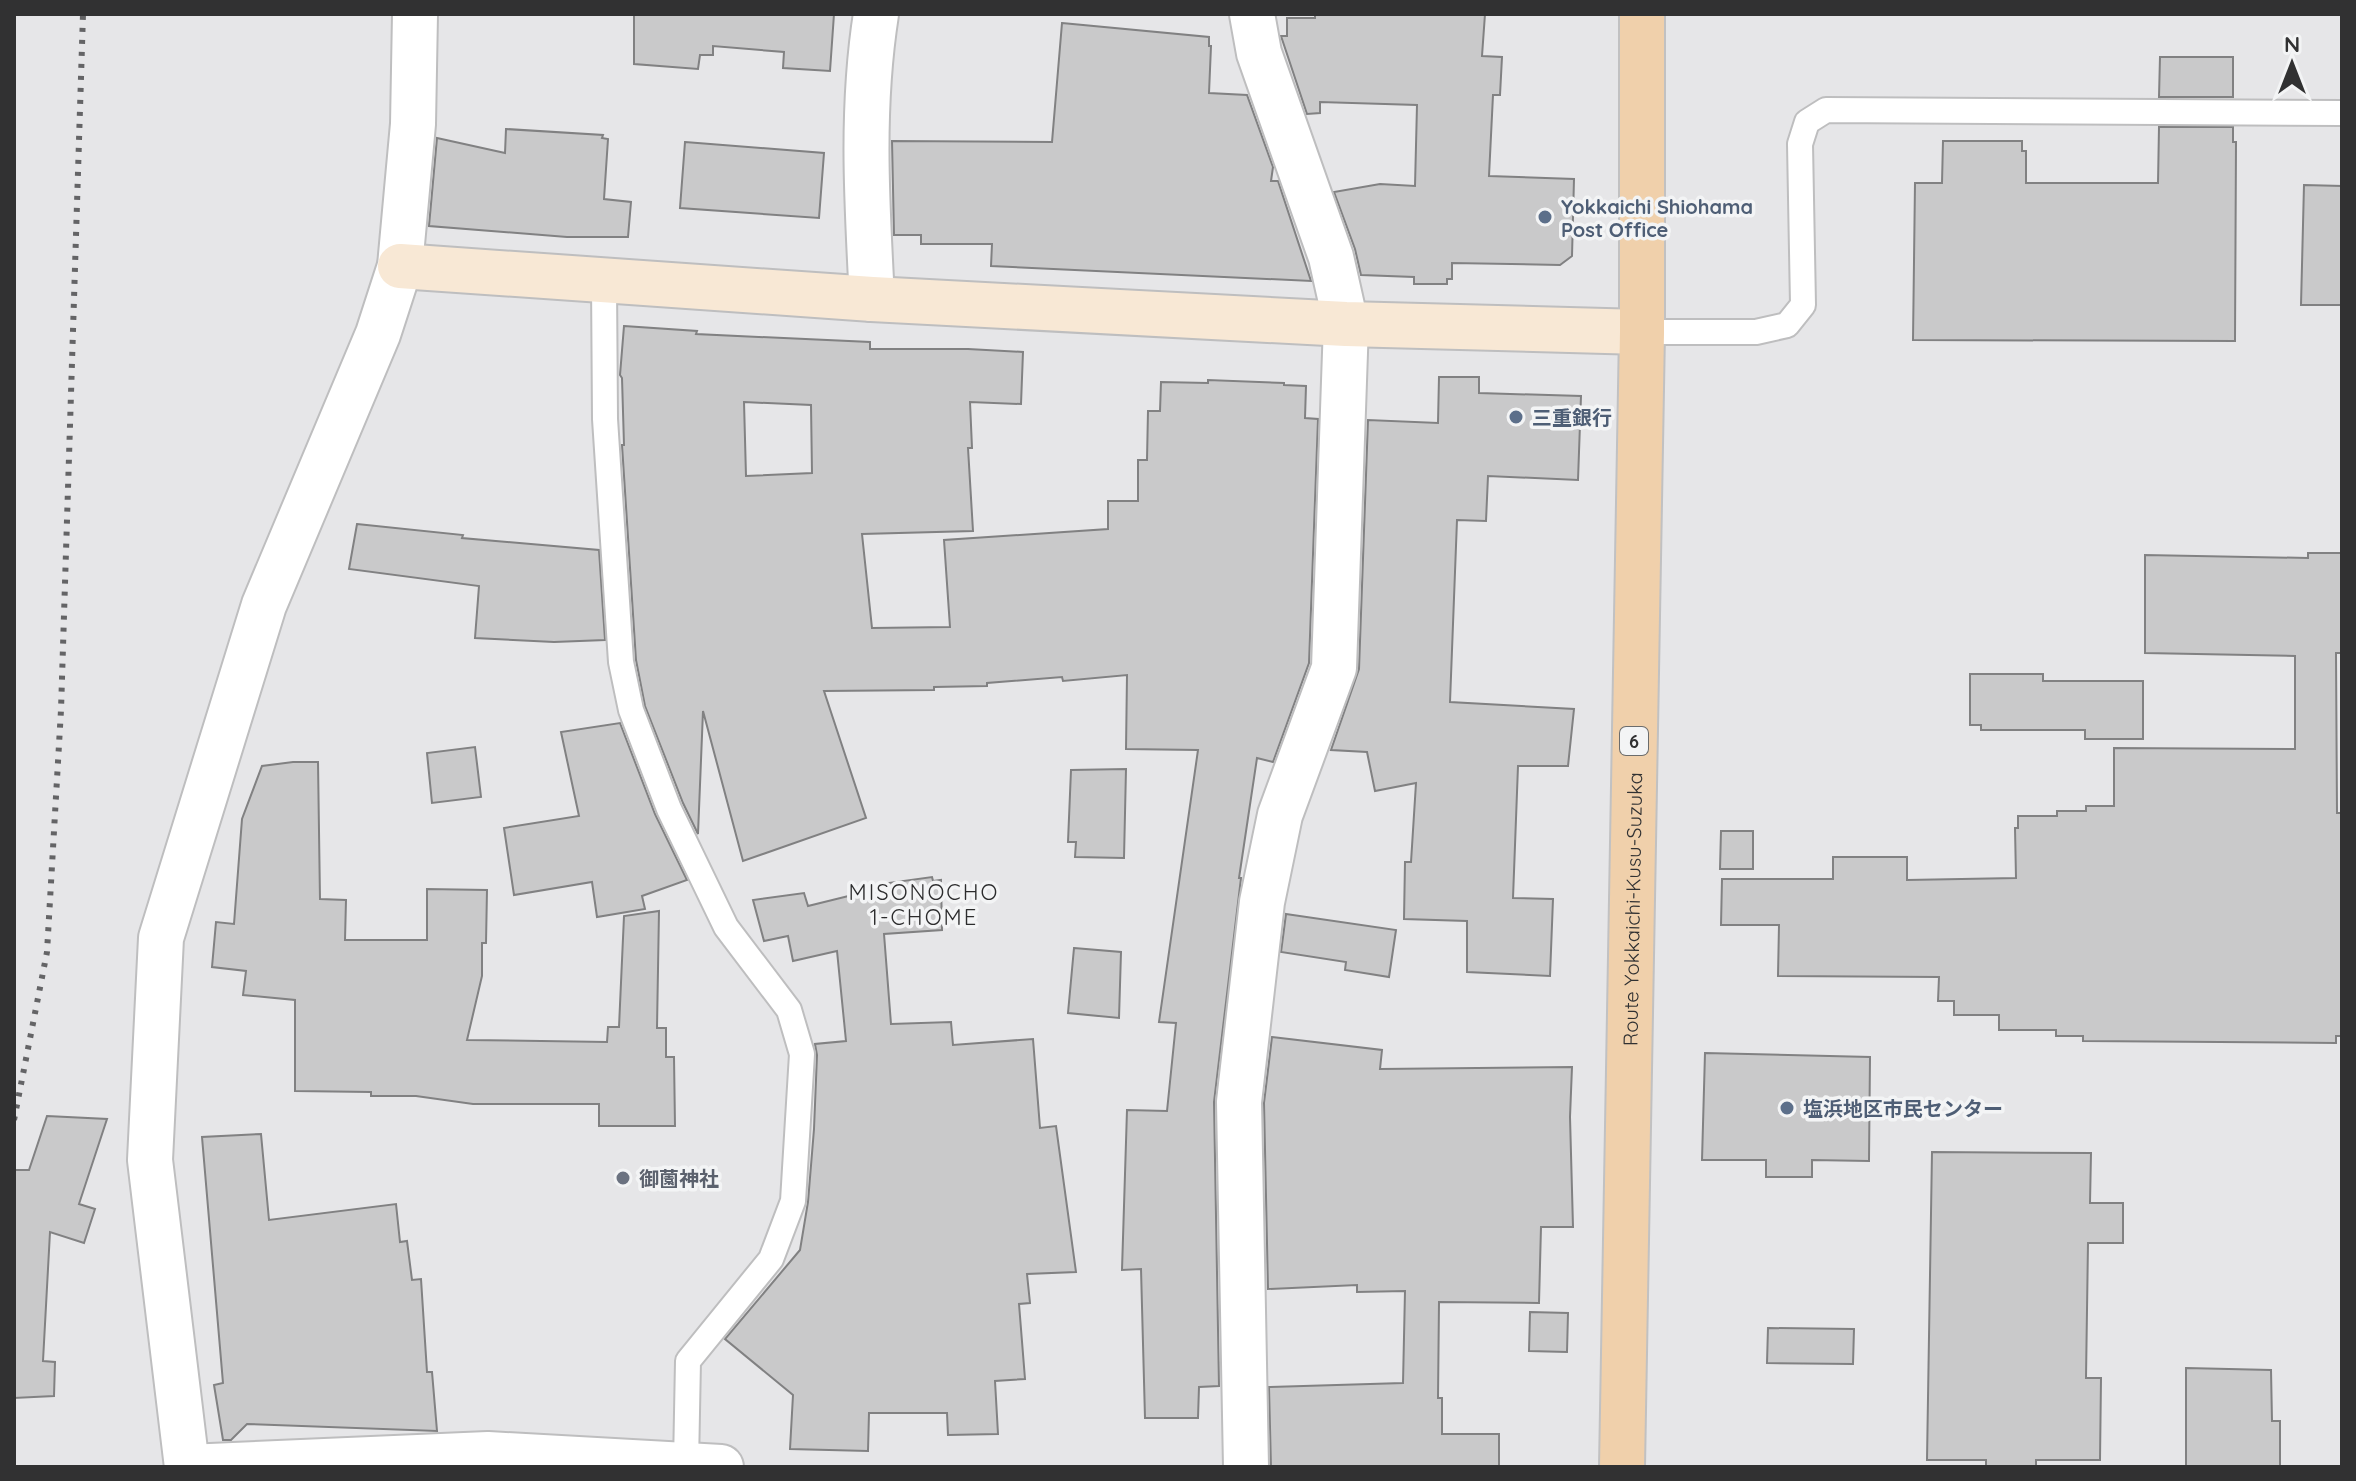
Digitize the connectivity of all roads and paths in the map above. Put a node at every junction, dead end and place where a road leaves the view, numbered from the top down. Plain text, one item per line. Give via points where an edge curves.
1 (415, 14) edge
2 (876, 14) edge
3 (1252, 14) edge
4 (1642, 14) edge
5 (2342, 113) edge
6 (400, 266) junction
7 (604, 282) junction
8 (872, 299) junction
9 (1346, 324) junction
10 (1642, 332) junction
11 (703, 1465) edge
12 (187, 1467) edge
13 (1246, 1467) edge
14 (1622, 1467) edge

1 - 6 street via 413,124
2 - 8 street via 866,111
3 - 9 street via 1259,53 1331,257
4 - 10 main road, Route Yokkaichi-Kusu-Suzuka / 6
5 - 10 lane via 1826,110 1807,122 1800,144 1803,305 1787,325 1756,332
6 - 7 street
6 - 12 street via 378,334 264,605 161,938 150,1160
7 - 8 street
7 - 11 lane via 605,419 621,662 631,710 669,809 726,927 789,1010 802,1054 793,1201 771,1259 688,1361
8 - 9 street
9 - 10 street
9 - 13 street via 1334,668 1280,815 1262,902 1239,1102
10 - 14 main road, Route Yokkaichi-Kusu-Suzuka / 6
11 - 12 street via 488,1454

